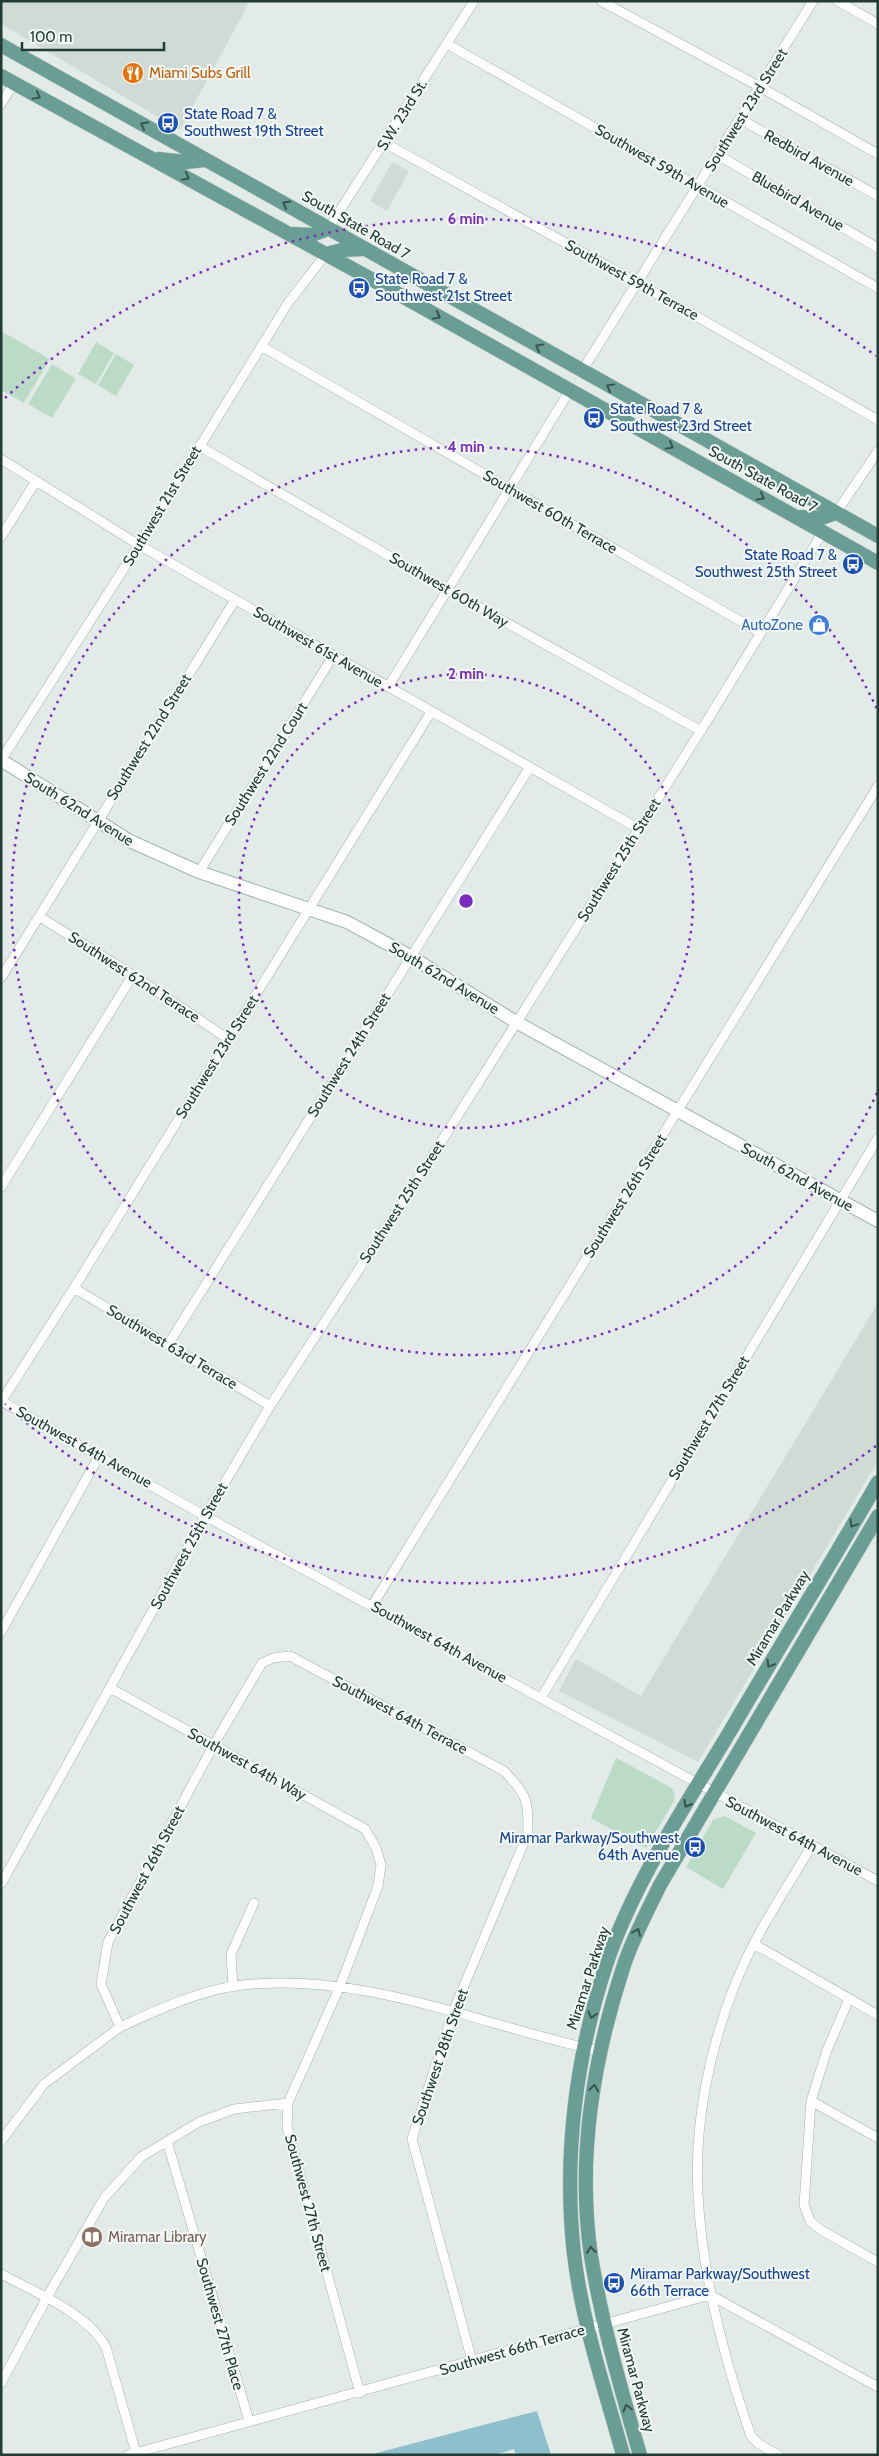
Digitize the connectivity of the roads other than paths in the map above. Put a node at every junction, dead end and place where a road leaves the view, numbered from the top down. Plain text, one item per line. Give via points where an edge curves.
1 (474, 1) edge
2 (601, 1) edge
3 (813, 1) edge
4 (838, 1) edge
5 (878, 24) edge
6 (447, 44) junction
7 (1, 45) edge
8 (1, 76) edge
9 (14, 83) junction
10 (760, 87) junction
11 (1, 104) edge
12 (740, 119) junction
13 (385, 142) junction
14 (878, 154) edge
15 (718, 155) junction
16 (152, 159) junction
17 (205, 160) junction
18 (698, 187) junction
19 (878, 196) edge
20 (328, 228) junction
21 (287, 233) junction
22 (878, 248) edge
23 (366, 250) junction
24 (326, 254) junction
25 (638, 283) junction
26 (878, 288) edge
27 (261, 346) junction
28 (582, 371) junction
29 (570, 390) junction
30 (878, 420) edge
31 (199, 446) junction
32 (878, 451) edge
33 (1, 460) edge
34 (36, 481) junction
35 (510, 489) junction
36 (836, 513) junction
37 (794, 515) junction
38 (824, 532) junction
39 (872, 532) edge
40 (1, 537) edge
41 (139, 545) junction
42 (878, 563) edge
43 (446, 589) junction
44 (235, 600) junction
45 (762, 633) junction
46 (333, 656) junction
47 (388, 687) junction
48 (431, 712) junction
49 (701, 731) junction
50 (1, 760) edge
51 (530, 767) junction
52 (878, 786) edge
53 (97, 821) junction
54 (639, 829) junction
55 (199, 872) junction
56 (310, 908) junction
57 (40, 917) junction
58 (410, 956) junction
59 (133, 975) junction
60 (1, 978) edge
61 (516, 1022) junction
62 (228, 1039) junction
63 (678, 1110) junction
64 (878, 1138) edge
65 (1, 1187) edge
66 (840, 1201) junction
67 (878, 1221) edge
68 (74, 1288) junction
69 (169, 1344) junction
70 (1, 1402) edge
71 (270, 1406) junction
72 (99, 1456) junction
73 (878, 1482) edge
74 (205, 1516) junction
75 (878, 1516) edge
76 (837, 1552) junction
77 (372, 1606) junction
78 (818, 1617) junction
79 (1, 1632) edge
80 (273, 1658) joint
81 (110, 1688) junction
82 (541, 1698) junction
83 (213, 1746) junction
84 (698, 1784) junction
85 (521, 1789) joint
86 (714, 1793) junction
87 (812, 1845) junction
88 (376, 1848) joint
89 (878, 1880) edge
90 (1, 1884) edge
91 (254, 1903) dead end
92 (754, 1944) junction
93 (340, 1986) junction
94 (233, 1987) junction
95 (849, 1999) junction
96 (453, 2012) junction
97 (878, 2015) edge
98 (120, 2027) junction
99 (583, 2047) junction
100 (599, 2050) junction
101 (811, 2101) junction
102 (288, 2103) junction
103 (878, 2138) edge
104 (1, 2141) edge
105 (167, 2141) junction
106 (878, 2262) edge
107 (1, 2274) edge
108 (710, 2294) junction
109 (46, 2299) junction
110 (604, 2324) junction
111 (588, 2329) junction
112 (472, 2361) junction
113 (1, 2384) edge
114 (878, 2387) edge
115 (360, 2392) junction
116 (248, 2421) junction
117 (132, 2454) edge
118 (623, 2455) edge
119 (640, 2455) edge
120 (778, 2455) edge

1 - 6 street, S.W. 23rd St.
2 - 10 street
3 - 10 street, Southwest 23rd Street
4 - 5 street
6 - 13 street, S.W. 23rd St.
6 - 18 street, Southwest 59th Avenue
17 -> 7 main road, South State Road 7
8 - 9 main road, South State Road 7
9 - 11 street
9 -> 16 main road, South State Road 7
10 - 12 street, Southwest 23rd Street
10 - 14 street
12 - 15 street, Southwest 23rd Street
12 - 19 street, Redbird Avenue
13 - 20 street, S.W. 23rd St.
13 - 25 street, Southwest 59th Terrace
15 - 18 street, Southwest 23rd Street
15 - 22 street, Bluebird Avenue
16 - 17 main road
16 -> 21 main road, South State Road 7
20 -> 17 main road, South State Road 7
18 - 25 street, Southwest 23rd Street
18 - 26 street, Southwest 59th Avenue
20 - 21 main road via 312,235
20 - 23 main road, South State Road 7
21 - 24 main road, South State Road 7
23 - 24 main road
28 -> 23 main road, South State Road 7
24 - 27 street, Southwest 21st Street via 288,303
24 -> 29 main road, South State Road 7
25 - 28 street, Southwest 23rd Street
25 - 30 street, Southwest 59th Terrace
27 - 31 street, Southwest 21st Street
27 - 35 street, Southwest 60th Terrace
36 -> 28 main road, South State Road 7
29 - 35 street
29 -> 37 main road, South State Road 7
31 - 41 street, Southwest 21st Street
31 - 43 street, Southwest 60th Way
32 - 36 street
33 - 34 street, Southwest 61st Avenue
34 - 40 street
34 - 41 street, Southwest 61st Avenue
35 - 43 street
35 - 45 street, Southwest 60th Terrace
36 - 37 main road via 821,518
36 - 39 main road, South State Road 7
37 - 38 main road, South State Road 7
38 - 39 main road via 840,527
38 - 42 main road, South State Road 7
38 - 45 street, Southwest 25th Street
41 - 44 street, Southwest 61st Avenue
41 - 50 street, Southwest 21st Street
43 - 47 street
43 - 49 street, Southwest 60th Way
44 - 46 street, Southwest 61st Avenue
44 - 53 street, Southwest 22nd Street
45 - 49 street, Southwest 25th Street
46 - 47 street, Southwest 61st Avenue
46 - 55 street, Southwest 22nd Court
47 - 48 street, Southwest 61st Avenue
48 - 51 street, Southwest 61st Avenue
48 - 56 street, Southwest 23rd Street
49 - 54 street, Southwest 25th Street
50 - 53 street, South 62nd Avenue
51 - 54 street, Southwest 61st Avenue
51 - 58 street, Southwest 24th Street
52 - 63 street, Southwest 26th Street
53 - 55 street, South 62nd Avenue via 130,841
53 - 57 street, Southwest 22nd Street
54 - 61 street, Southwest 25th Street
55 - 56 street, South 62nd Avenue
56 - 58 street, South 62nd Avenue via 347,922
56 - 62 street, Southwest 23rd Street
57 - 59 street, Southwest 62nd Terrace
57 - 60 street, Southwest 22nd Street
58 - 61 street, South 62nd Avenue
58 - 69 street, Southwest 24th Street
59 - 62 street, Southwest 62nd Terrace
59 - 65 street
61 - 63 street, South 62nd Avenue
61 - 71 street, Southwest 25th Street
62 - 68 street, Southwest 23rd Street
63 - 66 street, South 62nd Avenue
63 - 77 street, Southwest 26th Street
64 - 66 street, Southwest 27th Street
66 - 67 street, South 62nd Avenue
66 - 82 street, Southwest 27th Street
68 - 69 street, Southwest 63rd Terrace
68 - 70 street, Southwest 23rd Street
69 - 71 street, Southwest 63rd Terrace
70 - 72 street, Southwest 64th Avenue
71 - 74 street, Southwest 25th Street
72 - 74 street, Southwest 64th Avenue
72 - 79 street
73 -> 76 main road, Miramar Parkway
74 - 77 street, Southwest 64th Avenue
74 - 81 street, Southwest 25th Street
75 - 78 main road, Miramar Parkway
76 - 78 main road via 838,1569 818,1607
76 -> 84 main road, Miramar Parkway
77 - 82 street, Southwest 64th Avenue
78 - 86 main road, Miramar Parkway
80 - 83 street, Southwest 26th Street via 262,1664
80 - 85 street, Southwest 64th Terrace via 290,1656 504,1771
81 - 83 street, Southwest 64th Way
81 - 90 street, Southwest 25th Street
82 - 84 street, Southwest 64th Avenue
83 - 88 street, Southwest 64th Way via 365,1829
83 - 98 street, Southwest 26th Street via 108,1942 101,1984
84 - 86 street, Southwest 64th Avenue
84 -> 99 main road, Miramar Parkway via 645,1877 624,1923 608,1961
85 - 96 street, Southwest 28th Street via 528,1805 528,1833
86 - 87 street, Southwest 64th Avenue
100 -> 86 main road, Miramar Parkway via 623,1967 638,1929
87 - 89 street, Southwest 64th Avenue
87 - 92 street
88 - 93 street, Southwest 27th Street via 381,1865 378,1886
91 - 94 street via 231,1954
92 - 95 street
92 - 108 street via 734,1986 717,2040 701,2114 698,2193
93 - 94 street via 289,1982
93 - 96 street
93 - 102 street, Southwest 27th Street
94 - 98 street via 178,2002
95 - 97 street
95 - 101 street via 827,2050
96 - 99 street
96 - 112 street, Southwest 28th Street via 412,2139
98 - 104 street via 44,2084
99 - 100 street
99 - 111 main road, Miramar Parkway via 572,2130 570,2199 574,2255
110 -> 100 main road, Miramar Parkway via 591,2254 586,2201 588,2133
101 - 103 street
101 - 106 street via 804,2205 810,2221
102 - 105 street via 234,2109 199,2122
102 - 115 street, Southwest 27th Street via 287,2127
105 - 109 street via 141,2157 104,2198
105 - 116 street, Southwest 27th Place
107 - 109 street
108 - 110 street, Southwest 66th Terrace
108 - 114 street
108 - 120 street via 751,2436
109 - 113 street
109 - 117 street via 85,2321 99,2334 106,2347
110 - 111 street, Southwest 66th Terrace
119 -> 110 main road, Miramar Parkway
111 - 112 street, Southwest 66th Terrace
111 - 118 main road, Miramar Parkway
112 - 115 street, Southwest 66th Terrace
115 - 116 street, Southwest 66th Terrace
116 - 117 street, Southwest 66th Terrace

